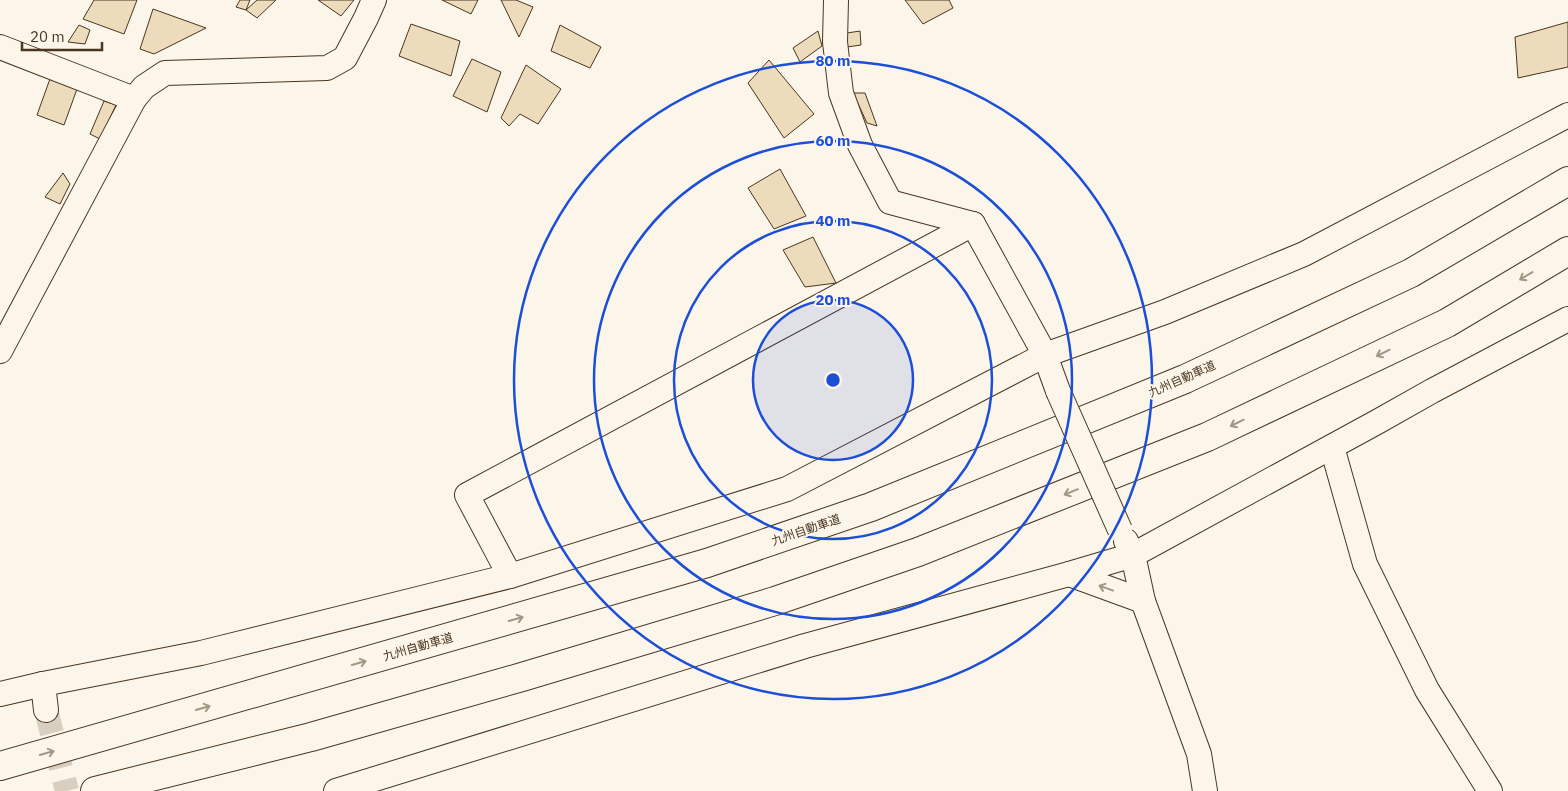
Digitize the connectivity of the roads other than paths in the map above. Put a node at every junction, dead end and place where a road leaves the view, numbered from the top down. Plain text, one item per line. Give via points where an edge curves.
1 (374, 0) edge
2 (836, 0) edge
3 (0, 47) edge
4 (134, 99) junction
5 (1568, 115) edge
6 (1568, 181) edge
7 (974, 224) junction
8 (1568, 251) edge
9 (1568, 319) edge
10 (0, 351) edge
11 (1045, 354) junction
12 (1332, 447) junction
13 (1133, 555) junction
14 (1069, 574) junction
15 (510, 576) junction
16 (1143, 601) junction
17 (43, 684) junction
18 (0, 694) edge
19 (46, 710) tunnel mouth
20 (0, 766) edge
21 (95, 791) edge
22 (336, 791) edge
23 (1205, 791) edge
24 (1490, 791) edge

1 - 4 street via 345,58 327,68 165,73 144,87
2 - 7 street via 835,42 841,93 860,145 890,202
3 - 4 street
4 - 10 street
5 - 11 street via 1304,254 1165,312
20 -> 6 highway, 九州自動車道 via 707,564 871,507 1194,375 1411,274
7 - 11 street
7 - 15 street via 467,495
8 -> 21 highway via 1447,323 1207,438 918,552 775,601 522,677 311,737
9 - 12 street
11 - 13 street, bridge via 1058,391
11 - 15 street via 786,489
12 - 13 street
12 - 24 street via 1365,564 1427,690
13 - 14 street
13 - 16 street
16 -> 14 street
14 - 22 street via 805,646
15 - 17 street via 201,653
16 - 23 street via 1199,754
17 - 18 street
17 - 19 street

